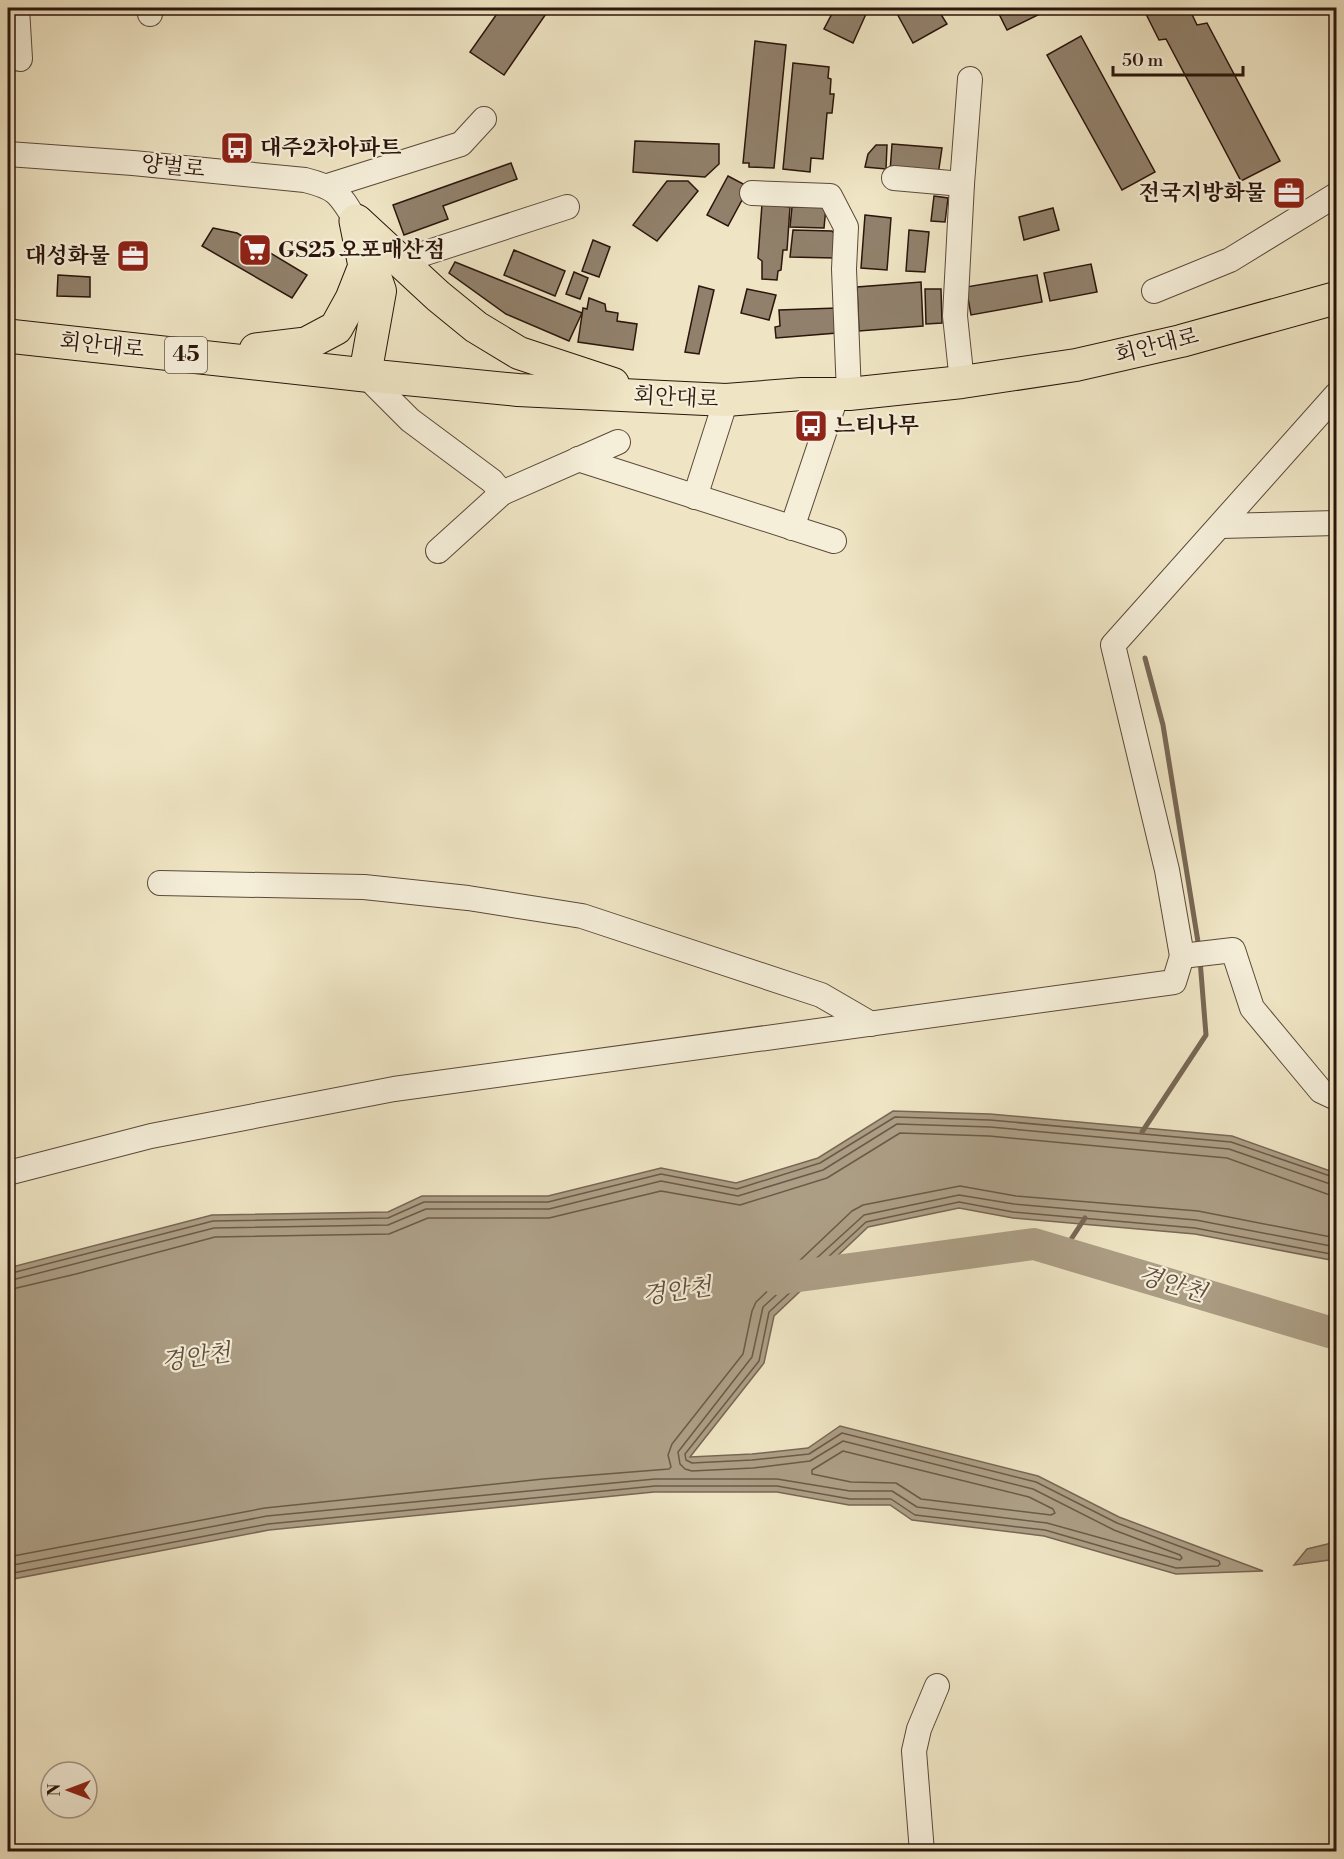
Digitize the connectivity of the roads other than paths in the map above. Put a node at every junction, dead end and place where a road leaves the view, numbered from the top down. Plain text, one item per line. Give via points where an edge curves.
1 (16, 8) edge
2 (20, 59) dead end
3 (970, 79) dead end
4 (484, 119) dead end
5 (8, 154) edge
6 (894, 178) dead end
7 (962, 183) junction
8 (328, 186) junction
9 (752, 193) dead end
10 (1336, 195) edge
11 (567, 207) dead end
12 (356, 220) junction
13 (401, 261) junction
14 (1154, 291) dead end
15 (1336, 298) edge
16 (8, 336) edge
17 (206, 357) junction
18 (365, 375) junction
19 (962, 382) junction
20 (843, 394) junction
21 (1336, 395) edge
22 (654, 397) junction
23 (726, 400) junction
24 (618, 442) dead end
25 (578, 459) junction
26 (502, 493) junction
27 (694, 497) junction
28 (1336, 523) edge
29 (1220, 526) junction
30 (792, 528) junction
31 (834, 541) dead end
32 (438, 551) dead end
33 (160, 883) dead end
34 (1185, 956) junction
35 (871, 1024) junction
36 (1336, 1098) edge
37 (8, 1173) edge
38 (937, 1686) dead end
39 (922, 1851) edge

1 - 2 street
3 - 7 street
4 - 8 street via 461,144
5 - 8 street, 양벌로 via 156,165 305,180
6 - 7 street
7 - 19 street via 955,316
8 - 12 street
9 - 20 street via 830,196 846,226
10 - 14 street via 1230,260
11 - 13 street
12 - 13 main road
12 - 17 highway via 365,266 336,328 306,344
12 - 18 main road via 380,291
13 - 22 main road via 476,327 519,353
15 - 19 main road, 회안대로 / 45 via 1076,365
16 - 17 highway, 회안대로 / 45
17 - 18 highway, 회안대로 / 45
18 - 22 main road, 회안대로 / 45 via 518,390
18 - 26 street via 410,420 492,481
19 - 20 main road, 회안대로 / 45
20 - 23 main road, 회안대로 / 45
20 - 30 street
21 - 29 street
22 - 23 main road, 회안대로 / 45
23 - 27 street
24 - 25 street
25 - 26 street
25 - 27 street
26 - 32 street
27 - 30 street
28 - 29 street
29 - 34 street via 1113,645
30 - 31 street
33 - 35 street via 364,887 582,916 821,995
34 - 35 street via 1174,982
34 - 36 street via 1233,950 1252,1008 1321,1091
35 - 37 street via 394,1089 151,1136
38 - 39 street via 914,1750

